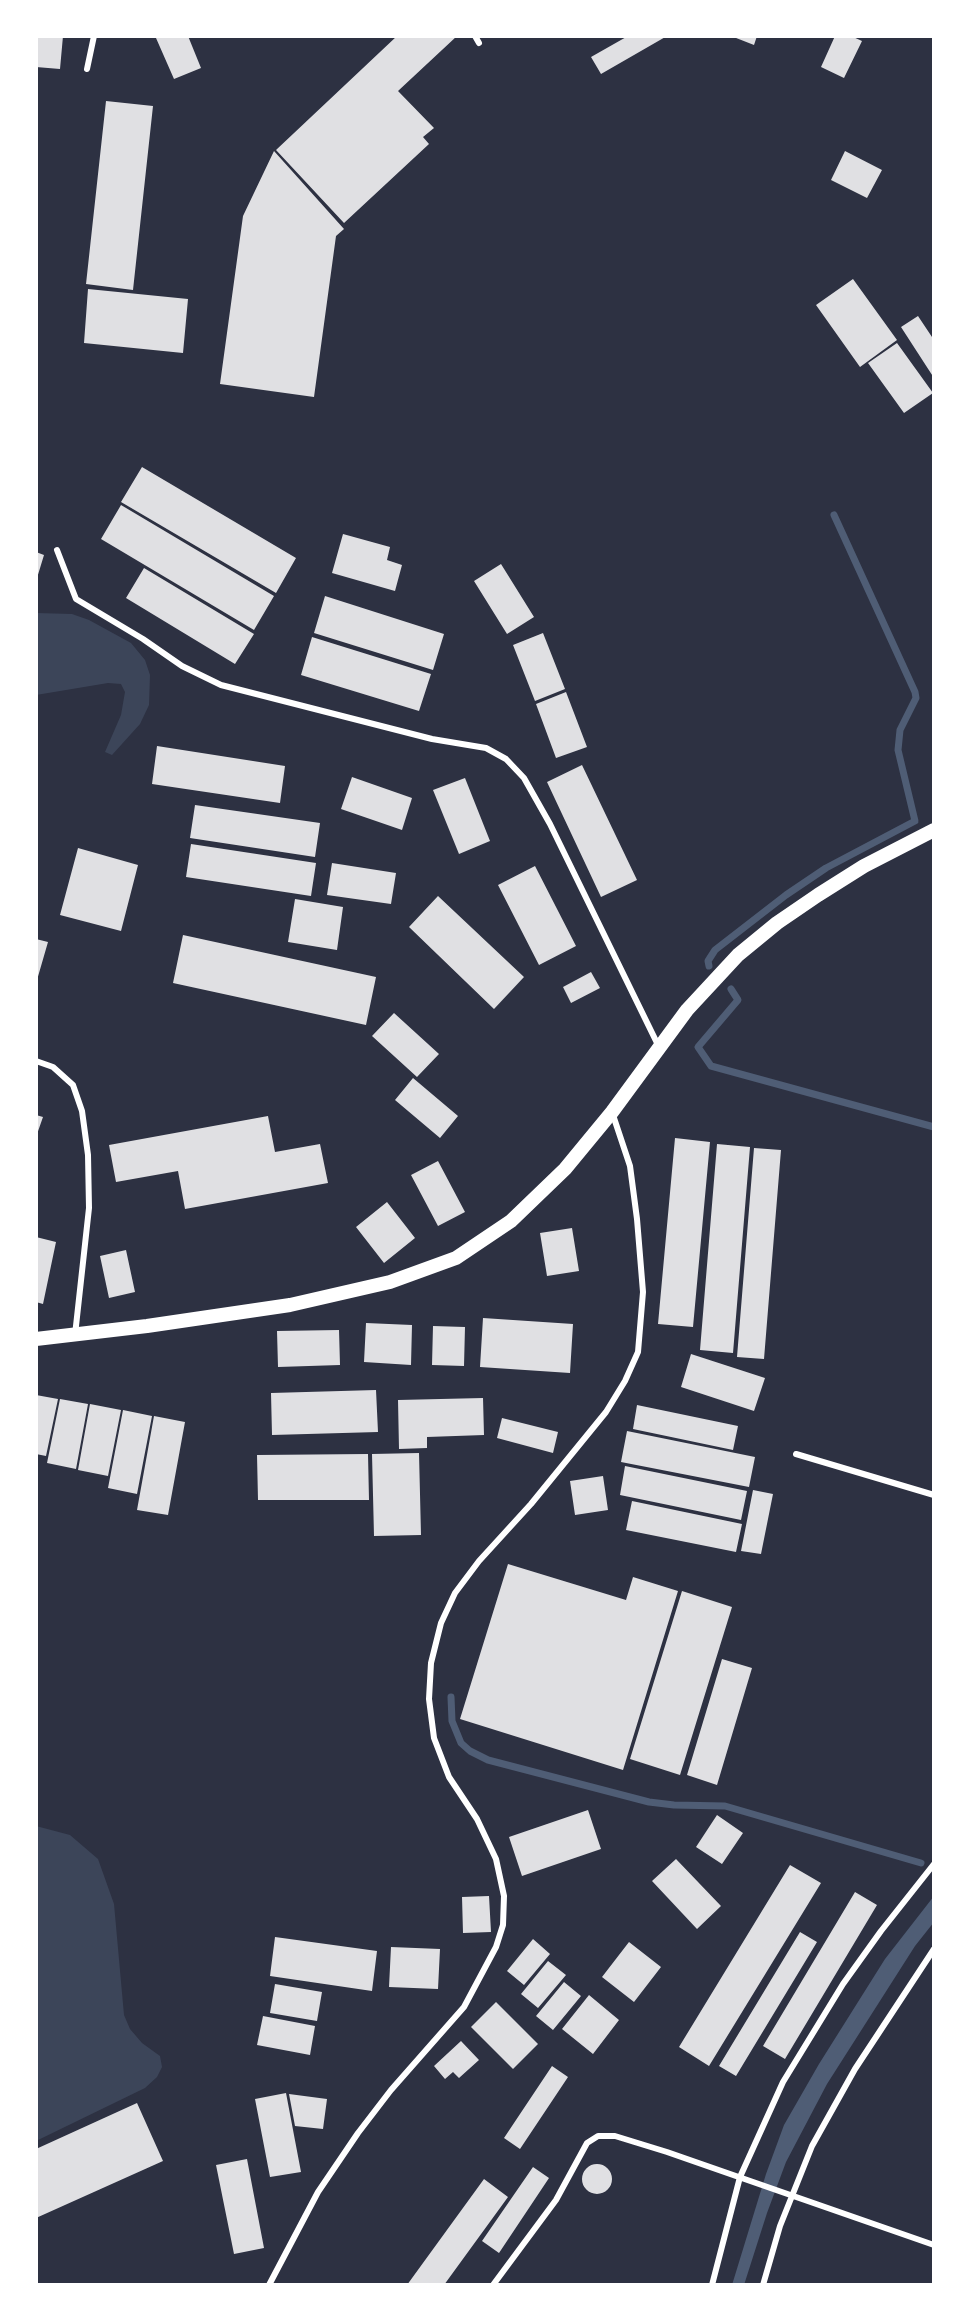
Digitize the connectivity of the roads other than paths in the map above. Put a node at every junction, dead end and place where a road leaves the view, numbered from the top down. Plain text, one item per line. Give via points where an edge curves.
1 (94, 36) edge
2 (87, 69) dead end
3 (57, 550) dead end
4 (934, 830) edge
5 (659, 1048) junction
6 (36, 1061) edge
7 (612, 1112) junction
8 (75, 1335) junction
9 (36, 1339) edge
10 (796, 1454) dead end
11 (934, 1495) edge
12 (934, 1864) edge
13 (934, 1949) edge
14 (740, 2177) junction
15 (793, 2195) junction
16 (934, 2245) edge
17 (269, 2285) edge
18 (493, 2285) edge
19 (712, 2285) edge
20 (763, 2285) edge

1 - 2 lane
3 - 5 lane via 76,599 221,685 486,748 506,759 524,778 550,824
4 - 5 street via 864,866 777,923 738,955
5 - 7 street
6 - 8 lane via 53,1067 73,1085 82,1111 89,1208
7 - 8 street via 565,1169 511,1221 456,1258 390,1282 290,1305
7 - 17 lane via 630,1166 637,1219 643,1292 638,1352 606,1412 455,1593 431,1663 434,1738 449,1777 496,1859 504,1896 503,1925 464,2007 358,2133 318,2192
8 - 9 street
10 - 11 lane
12 - 14 lane via 873,1941 802,2050
13 - 15 lane via 831,2109
14 - 15 lane
14 - 18 lane via 615,2136 598,2136 587,2143 556,2200
14 - 19 lane
15 - 16 lane
15 - 20 lane

